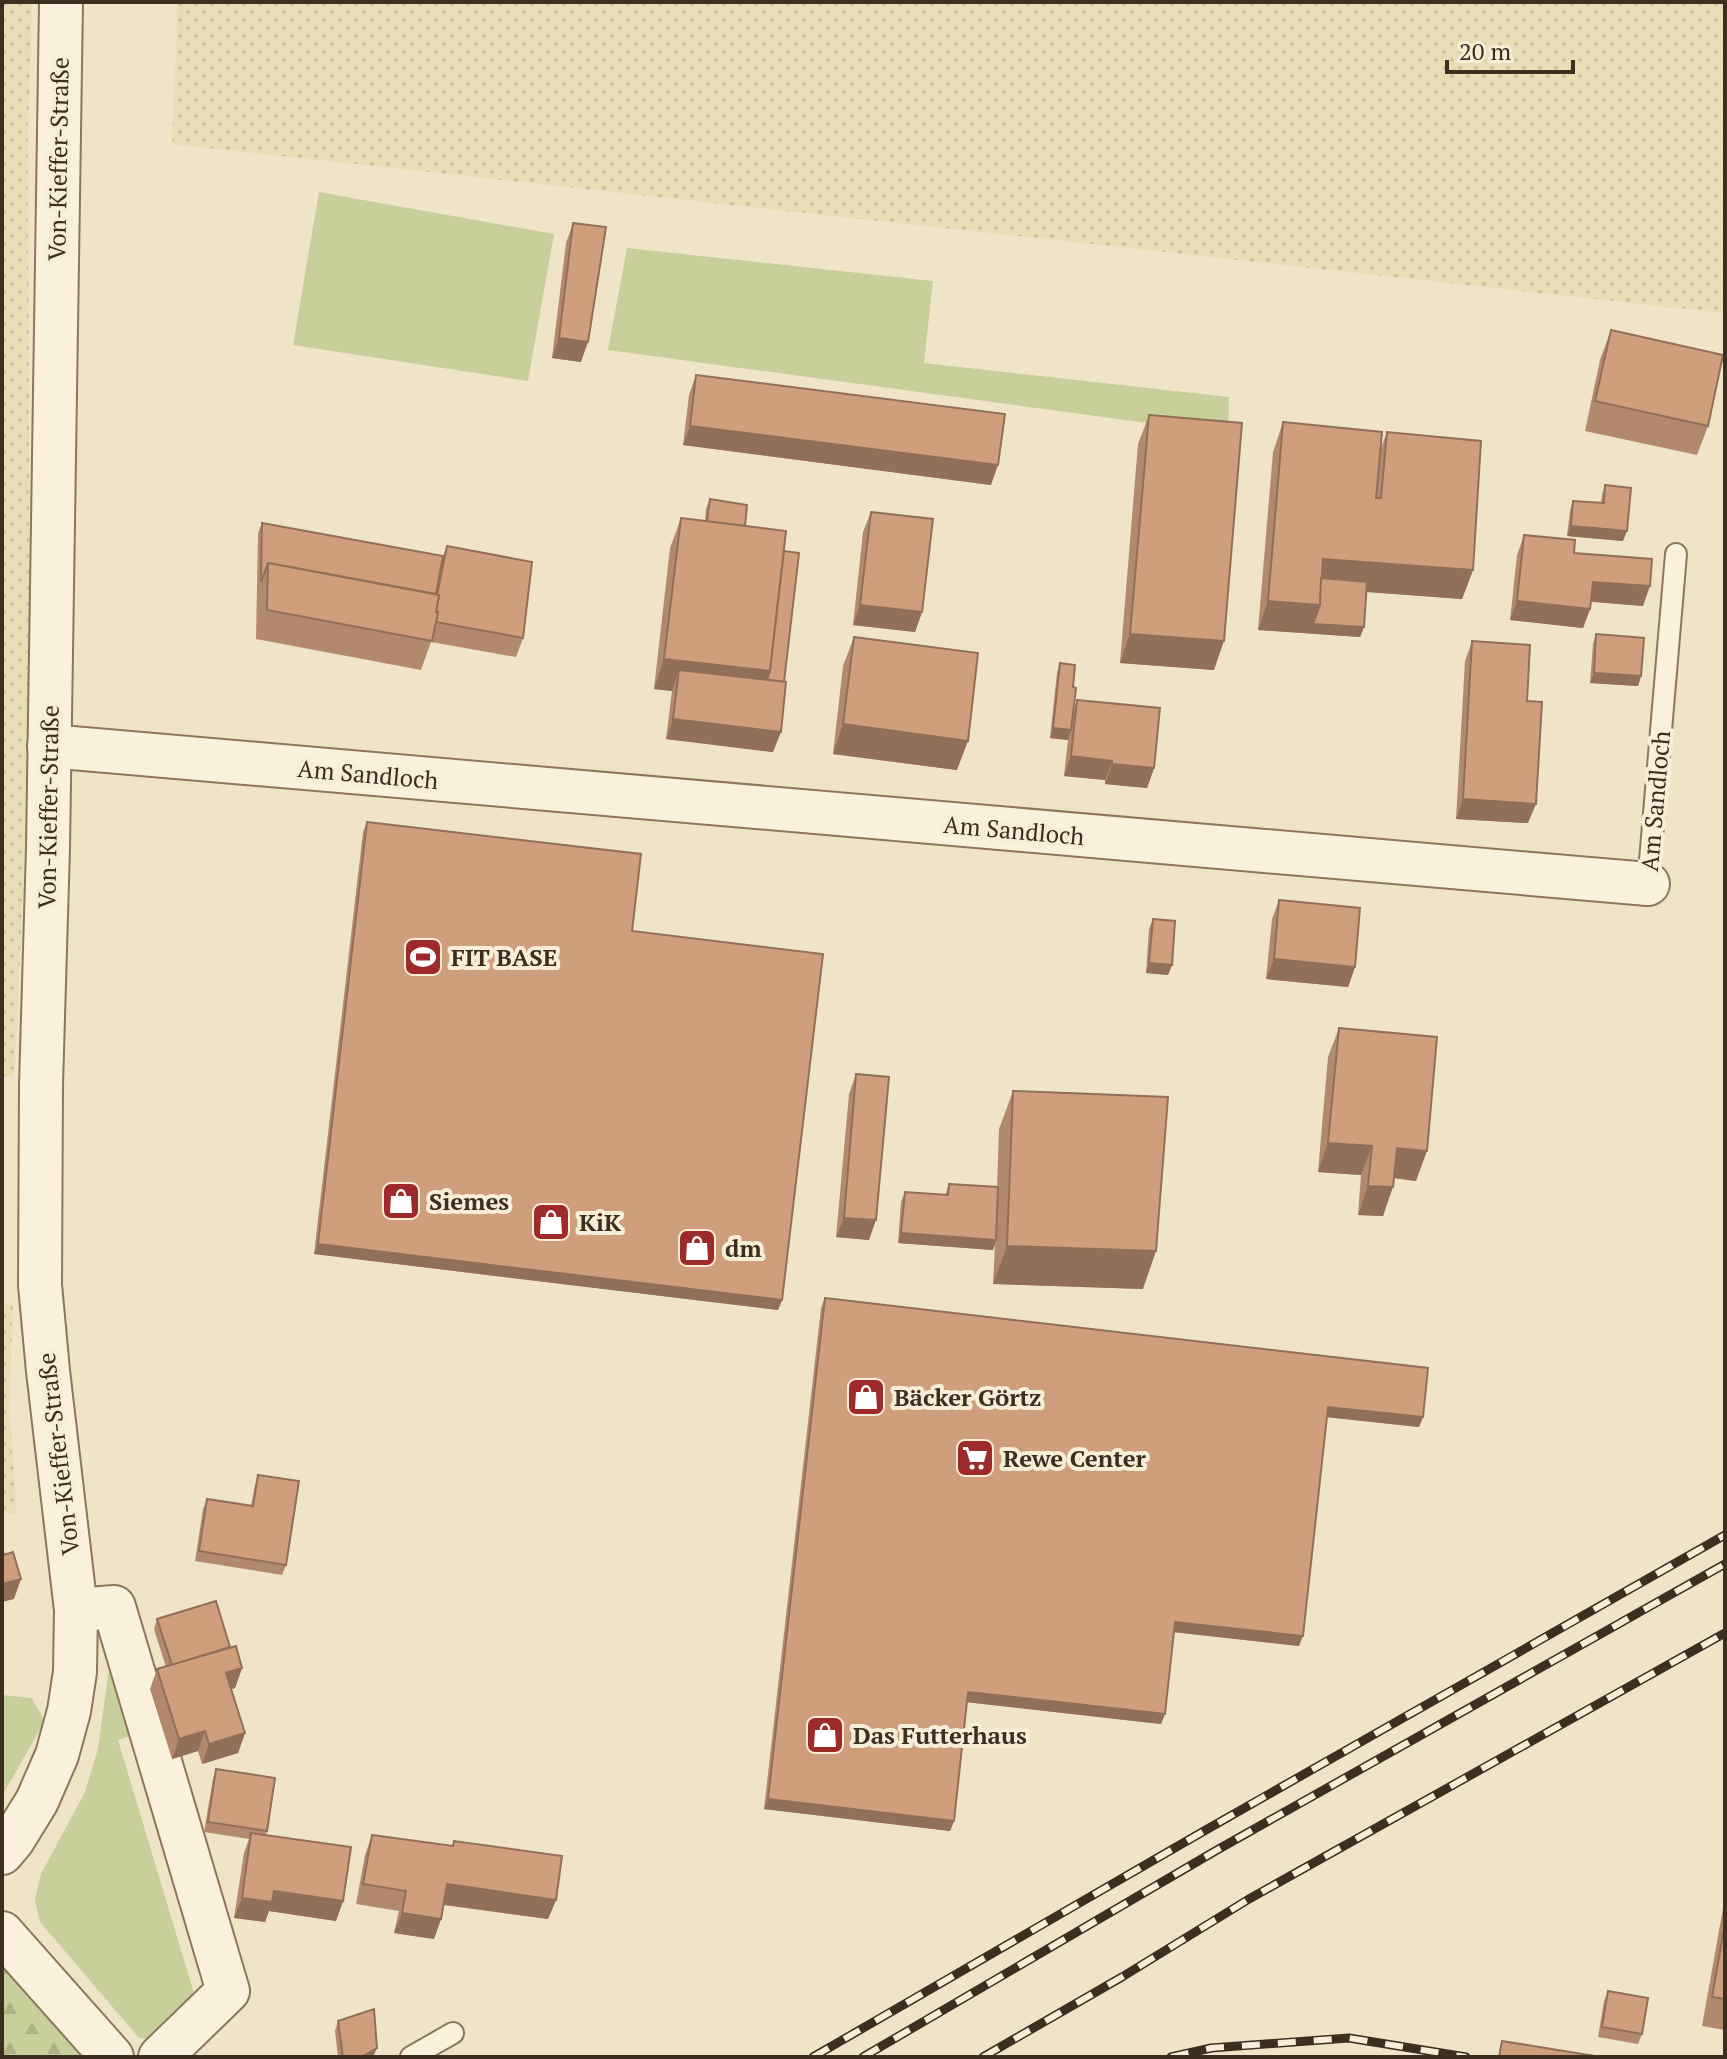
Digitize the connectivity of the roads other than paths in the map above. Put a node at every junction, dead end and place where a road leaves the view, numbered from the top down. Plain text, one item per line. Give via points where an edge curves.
1 (61, 2) edge
2 (1676, 554) dead end
3 (49, 746) junction
4 (1648, 884) joint
5 (76, 1610) junction
6 (2, 1853) edge
7 (2, 1933) edge
8 (453, 2033) dead end
9 (112, 2057) edge
10 (160, 2057) edge
11 (411, 2057) edge

1 - 3 street, Von-Kieffer-Straße
2 - 4 lane, Am Sandloch
3 - 4 street, Am Sandloch
3 - 5 street, Von-Kieffer-Straße via 40,1285
5 - 6 street, Von-Kieffer-Straße via 75,1672 57,1755 37,1801
5 - 10 street via 114,1607 228,1991
7 - 9 street
8 - 11 lane

